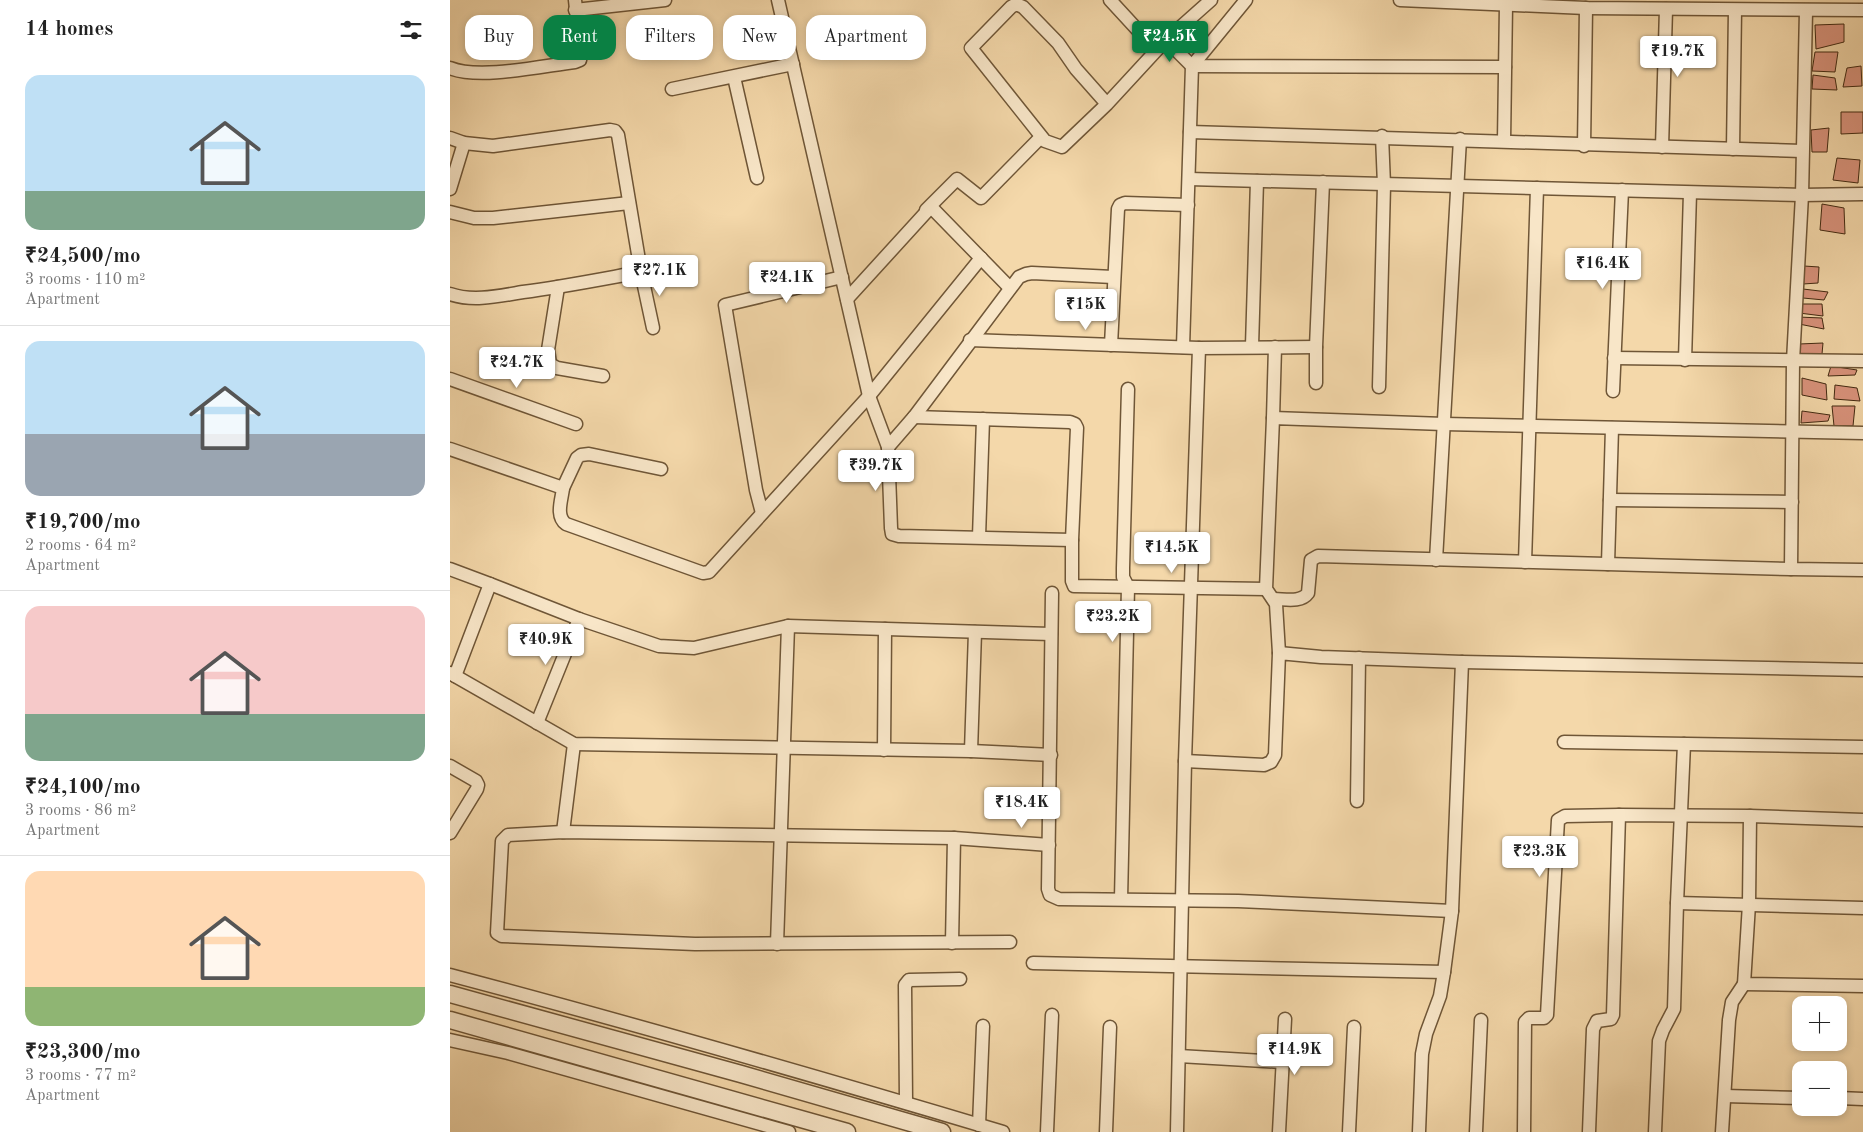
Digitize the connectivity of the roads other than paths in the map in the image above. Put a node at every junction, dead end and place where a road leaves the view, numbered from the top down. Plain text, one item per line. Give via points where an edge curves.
1 (665, 0) edge
2 (778, 0) edge
3 (1110, 0) edge
4 (1211, 0) edge
5 (1246, 0) edge
6 (1400, 0) edge
7 (1018, 2) edge
8 (575, 5) edge
9 (1506, 5) junction
10 (1586, 8) junction
11 (1666, 9) junction
12 (1735, 10) junction
13 (1863, 10) edge
14 (1806, 11) junction
15 (1166, 40) junction
16 (1156, 50) junction
17 (793, 64) junction
18 (1192, 66) junction
19 (1505, 67) junction
20 (450, 68) edge
21 (734, 77) junction
22 (672, 89) dead end
23 (1107, 104) junction
24 (1190, 132) junction
25 (1382, 136) junction
26 (1042, 137) junction
27 (450, 138) edge
28 (1460, 139) junction
29 (1504, 141) junction
30 (464, 143) junction
31 (1584, 146) junction
32 (1662, 148) junction
33 (1733, 149) junction
34 (1802, 151) junction
35 (757, 178) dead end
36 (1189, 179) junction
37 (1257, 180) junction
38 (1323, 182) junction
39 (1384, 185) junction
40 (1457, 185) junction
41 (1538, 188) junction
42 (450, 189) edge
43 (1622, 190) junction
44 (1690, 192) junction
45 (1863, 194) edge
46 (1802, 195) junction
47 (629, 203) junction
48 (1188, 205) junction
49 (926, 210) junction
50 (450, 212) edge
51 (980, 258) junction
52 (641, 272) junction
53 (842, 277) junction
54 (1113, 278) junction
55 (558, 287) junction
56 (1010, 288) junction
57 (450, 294) edge
58 (847, 299) junction
59 (653, 328) dead end
60 (970, 340) junction
61 (1111, 345) junction
62 (1252, 346) junction
63 (1183, 347) junction
64 (1275, 347) junction
65 (1316, 347) junction
66 (1199, 348) junction
67 (1614, 358) junction
68 (1685, 360) junction
69 (1793, 361) junction
70 (1863, 361) edge
71 (603, 376) dead end
72 (450, 379) edge
73 (1316, 383) dead end
74 (1379, 387) dead end
75 (1128, 389) dead end
76 (1613, 390) dead end
77 (869, 396) junction
78 (914, 417) junction
79 (1273, 418) junction
80 (983, 419) junction
81 (576, 424) dead end
82 (1444, 424) junction
83 (1529, 425) junction
84 (1612, 428) junction
85 (1792, 432) junction
86 (1863, 433) edge
87 (888, 447) junction
88 (450, 449) edge
89 (661, 469) dead end
90 (563, 488) junction
91 (1610, 500) junction
92 (1792, 502) junction
93 (762, 513) junction
94 (979, 537) junction
95 (1072, 540) junction
96 (1436, 560) junction
97 (1525, 562) junction
98 (1608, 564) junction
99 (1791, 568) junction
100 (450, 569) edge
101 (1863, 570) edge
102 (490, 584) junction
103 (1128, 587) junction
104 (1191, 588) junction
105 (1052, 593) dead end
106 (1270, 594) junction
107 (579, 619) junction
108 (788, 626) junction
109 (885, 628) junction
110 (974, 632) junction
111 (1051, 634) junction
112 (1279, 653) junction
113 (1360, 658) junction
114 (1462, 662) junction
115 (1863, 670) edge
116 (452, 674) edge
117 (538, 723) junction
118 (1564, 742) dead end
119 (574, 744) junction
120 (1684, 744) junction
121 (1863, 747) edge
122 (784, 749) junction
123 (884, 750) junction
124 (971, 751) junction
125 (1051, 755) junction
126 (1185, 761) junction
127 (450, 766) edge
128 (1357, 800) dead end
129 (1619, 815) junction
130 (1682, 815) junction
131 (1750, 816) junction
132 (1863, 820) edge
133 (563, 832) junction
134 (450, 833) edge
135 (781, 834) junction
136 (954, 838) junction
137 (1049, 845) junction
138 (1121, 899) junction
139 (1183, 900) junction
140 (1677, 903) junction
141 (1749, 904) junction
142 (1863, 908) edge
143 (1452, 911) junction
144 (1010, 942) dead end
145 (952, 943) junction
146 (777, 944) junction
147 (1033, 963) dead end
148 (1182, 967) junction
149 (1444, 972) junction
150 (450, 975) edge
151 (960, 979) dead end
152 (1744, 984) junction
153 (1863, 986) edge
154 (450, 994) edge
155 (1052, 1015) dead end
156 (1285, 1019) dead end
157 (450, 1020) edge
158 (1481, 1020) dead end
159 (983, 1026) dead end
160 (1110, 1027) dead end
161 (1354, 1027) dead end
162 (450, 1040) edge
163 (1179, 1056) junction
164 (1282, 1062) junction
165 (1725, 1096) junction
166 (1792, 1098) edge
167 (1847, 1098) edge
168 (1863, 1099) edge
169 (906, 1102) junction
170 (979, 1125) junction
171 (789, 1132) edge
172 (847, 1132) edge
173 (942, 1132) edge
174 (1002, 1132) edge
175 (1047, 1132) edge
176 (1106, 1132) edge
177 (1177, 1132) edge
178 (1279, 1132) edge
179 (1349, 1132) edge
180 (1419, 1132) edge
181 (1476, 1132) edge
182 (1524, 1132) edge
183 (1589, 1132) edge
184 (1655, 1132) edge
185 (1722, 1132) edge

1 - 8 street
2 - 17 street
3 - 16 street
4 - 15 street
5 - 18 street
6 - 9 street
7 - 23 street via 1058,43
7 - 26 street via 971,48
8 - 20 street via 580,60 479,73
9 - 10 street
9 - 19 street
10 - 11 street
10 - 31 street
11 - 12 street
11 - 32 street
12 - 14 street
12 - 33 street
13 - 14 street
14 - 34 street
15 - 16 street
15 - 18 street
16 - 23 street
17 - 21 street
17 - 53 street
18 - 19 street
18 - 24 street
19 - 29 street
21 - 22 street
21 - 35 street
23 - 26 street via 1062,148
24 - 25 street
24 - 36 street
25 - 28 street
25 - 39 street
26 - 49 street via 981,198 957,179
27 - 30 street
28 - 29 street
28 - 40 street
29 - 31 street
30 - 42 street
30 - 47 street via 493,146 614,131 618,135
31 - 32 street
32 - 33 street
33 - 34 street
34 - 46 street
36 - 37 street
36 - 48 street
37 - 38 street
37 - 62 street
38 - 39 street
38 - 65 street
39 - 40 street
39 - 74 street
40 - 41 street
40 - 82 street
41 - 43 street
41 - 83 street
43 - 44 street
43 - 67 street
44 - 46 street
44 - 68 street
45 - 46 street
46 - 69 street
47 - 50 street via 494,218 474,218
47 - 52 street
48 - 54 street via 1120,205
48 - 63 street
49 - 51 street via 934,210
49 - 58 street
51 - 56 street
51 - 77 street
52 - 55 street
52 - 59 street
53 - 58 street
53 - 93 street via 725,305
54 - 56 street via 1026,274
54 - 61 street
55 - 57 street via 483,298 462,298
55 - 71 street via 548,350 550,364
56 - 60 street
58 - 77 street
60 - 61 street
60 - 78 street
61 - 63 street
62 - 64 street
62 - 66 street
63 - 66 street
64 - 65 street
64 - 79 street
65 - 73 street
66 - 104 street
67 - 68 street
67 - 76 street
68 - 69 street
69 - 70 street
69 - 85 street
72 - 81 street
75 - 103 street via 1123,568
77 - 87 street
77 - 93 street
78 - 80 street
78 - 87 street
79 - 82 street
79 - 106 street
80 - 94 street
80 - 95 street via 1070,422 1077,428
82 - 83 street
82 - 96 street
83 - 84 street
83 - 97 street
84 - 85 street
84 - 91 street
85 - 86 street
85 - 92 street
87 - 94 street via 892,534
88 - 90 street
89 - 90 street via 581,455
90 - 93 street via 560,516 566,524 702,573 709,572
91 - 92 street
91 - 98 street
92 - 99 street
94 - 95 street
95 - 103 street via 1074,586
96 - 97 street
96 - 106 street via 1318,556 1311,560 1305,597 1298,599
97 - 98 street
98 - 99 street
99 - 101 street
100 - 102 street
102 - 107 street
102 - 116 street
103 - 104 street
103 - 138 street
104 - 106 street
104 - 126 street
105 - 111 street
106 - 112 street via 1276,604
107 - 108 street via 659,646 681,648 710,645
107 - 117 street
108 - 109 street
108 - 122 street
109 - 110 street
109 - 123 street
110 - 111 street
110 - 124 street
111 - 125 street
112 - 113 street
112 - 126 street via 1275,755 1271,762 1264,765
113 - 114 street
113 - 128 street
114 - 115 street
114 - 143 street
116 - 117 street
117 - 119 street
118 - 120 street
119 - 122 street
119 - 133 street
120 - 121 street
120 - 130 street
122 - 123 street
122 - 135 street
123 - 124 street
124 - 125 street
125 - 137 street
126 - 139 street
127 - 134 street via 478,785
129 - 130 street
129 - 182 street via 1565,816 1558,820 1556,826 1548,1015 1529,1018 1525,1022
129 - 183 street via 1613,1015 1611,1019 1597,1021 1593,1029
130 - 131 street
130 - 140 street
131 - 132 street
131 - 141 street
133 - 135 street
133 - 146 street via 508,835 502,841 499,936
135 - 136 street
135 - 146 street
136 - 137 street
136 - 145 street
137 - 138 street via 1050,895 1059,899
138 - 139 street
139 - 143 street
139 - 148 street
140 - 141 street
140 - 184 street via 1674,1009 1659,1041
141 - 142 street
141 - 152 street
143 - 149 street
144 - 145 street
145 - 146 street
147 - 148 street
148 - 149 street
148 - 163 street
149 - 180 street via 1422,1054
150 - 169 street
151 - 169 street via 909,980 905,985
152 - 153 street
152 - 165 street via 1732,1002
154 - 173 street
155 - 175 street
156 - 164 street
157 - 172 street
158 - 181 street
159 - 170 street
160 - 176 street
161 - 179 street
162 - 171 street
163 - 164 street
163 - 177 street
164 - 178 street
165 - 166 street
165 - 185 street
167 - 168 street
169 - 170 street
170 - 174 street

